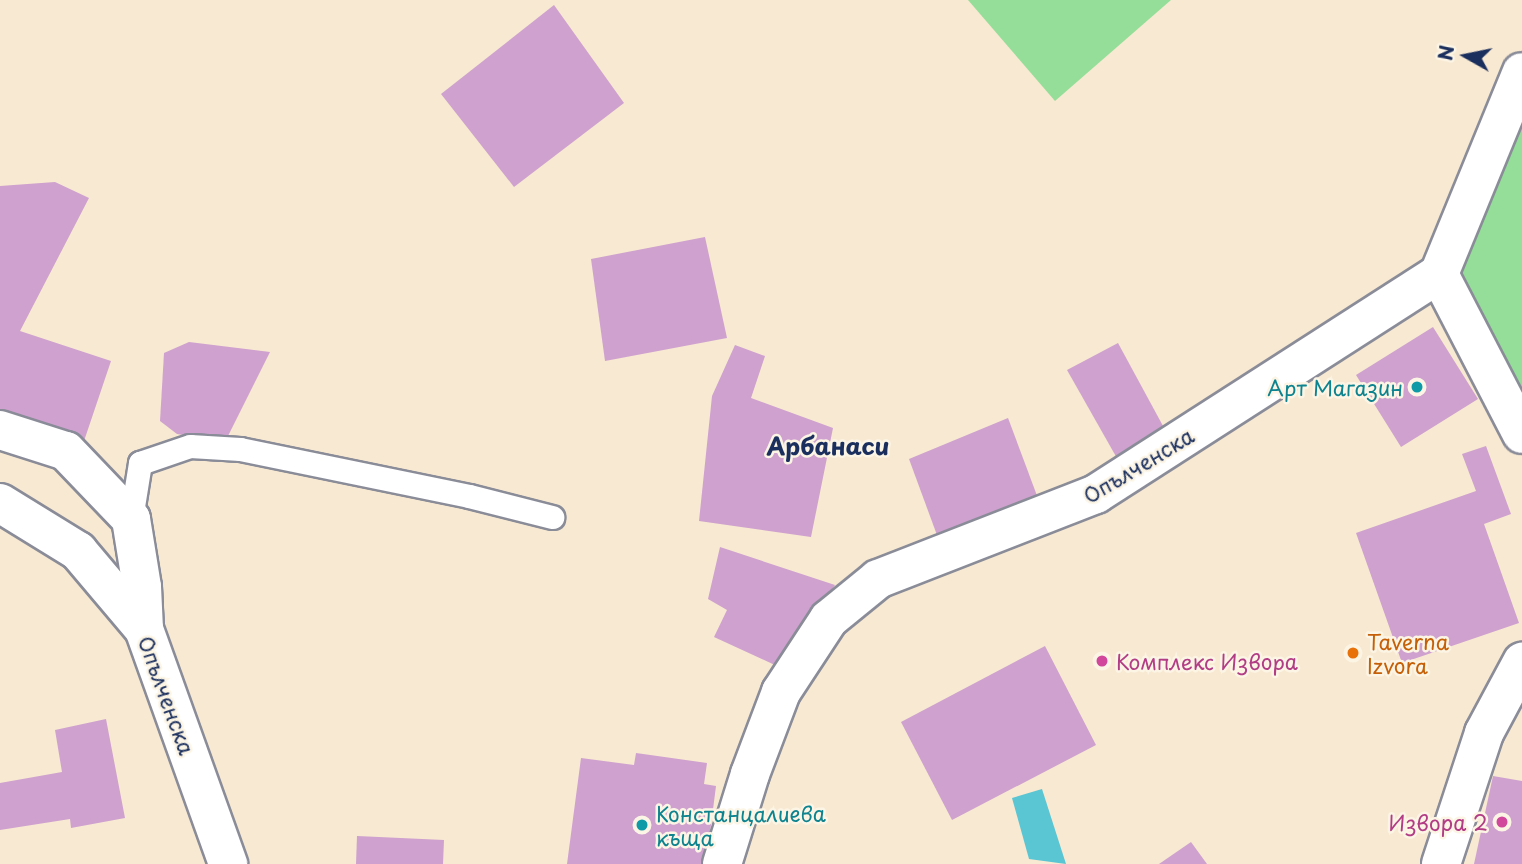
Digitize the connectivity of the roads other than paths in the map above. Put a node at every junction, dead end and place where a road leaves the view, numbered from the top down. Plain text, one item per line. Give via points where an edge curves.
1 (1522, 72) edge
2 (1439, 274) junction
3 (0, 430) edge
4 (1522, 434) edge
5 (0, 503) edge
6 (552, 517) dead end
7 (131, 519) junction
8 (144, 629) junction
9 (1522, 662) edge
10 (228, 864) edge
11 (722, 864) edge
12 (1441, 864) edge

1 - 2 street
2 - 4 street
2 - 11 street, Опълченска via 1096,494 878,579 829,619 781,691
3 - 7 street via 66,451
5 - 8 street, Опълченска via 78,551
6 - 7 lane via 240,449 190,446 140,463
7 - 8 street
8 - 10 street, Опълченска
9 - 12 street via 1484,733

